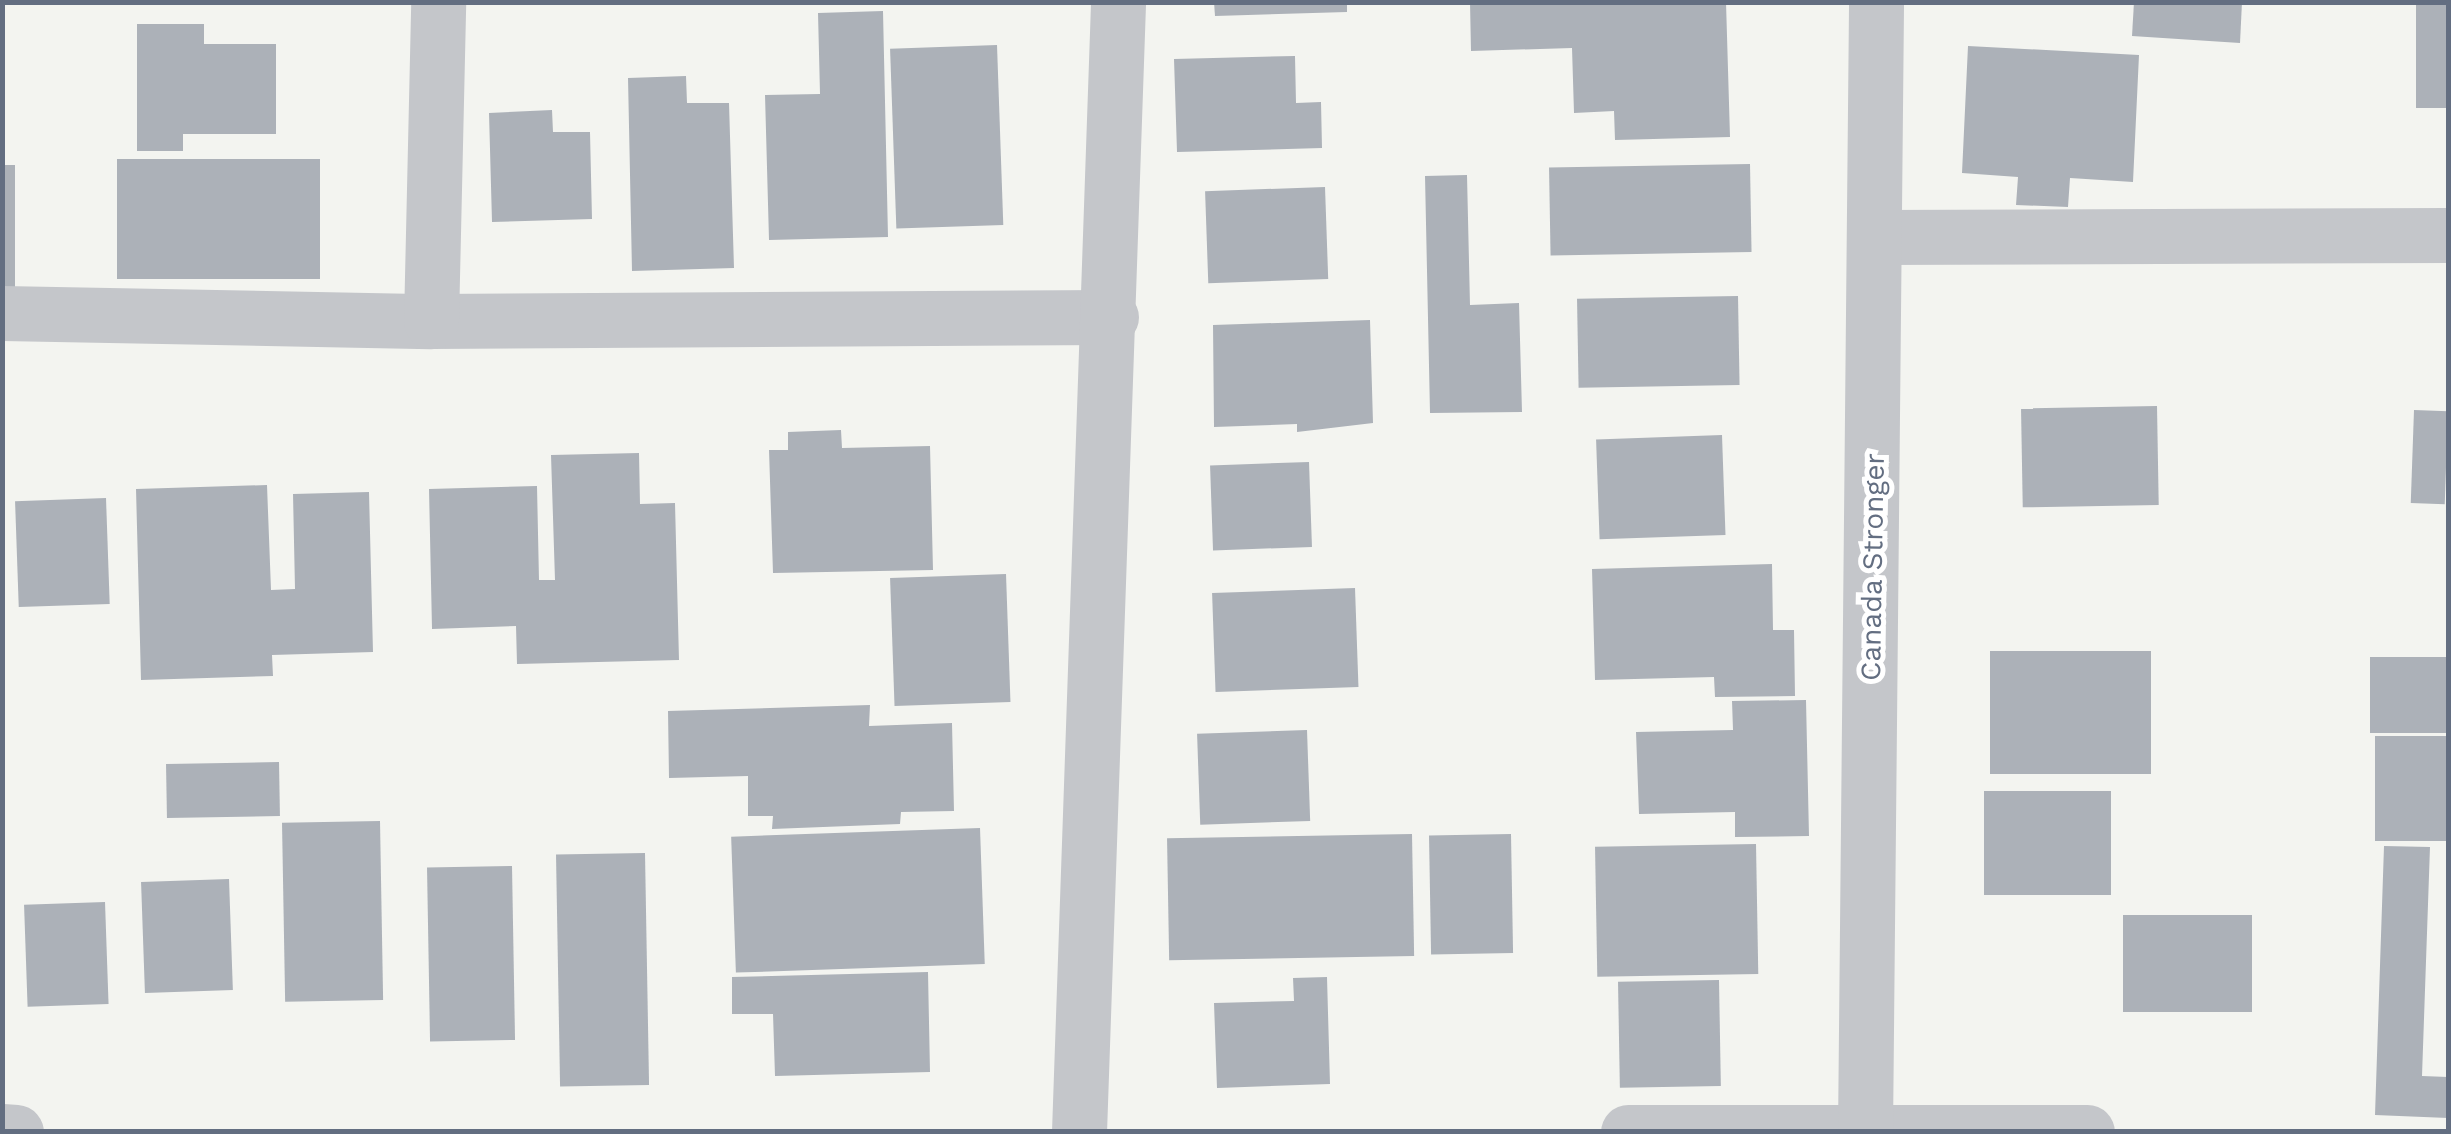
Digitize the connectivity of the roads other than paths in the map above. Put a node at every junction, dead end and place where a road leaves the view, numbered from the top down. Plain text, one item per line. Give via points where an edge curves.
1 (438, 2) edge
2 (1118, 2) edge
3 (1876, 2) edge
4 (2448, 235) edge
5 (1878, 236) junction
6 (2, 314) edge
7 (1111, 317) junction
8 (431, 321) junction
9 (1865, 1130) edge
10 (2, 1131) edge
11 (16, 1132) edge
12 (1079, 1132) edge
13 (1628, 1132) edge
14 (2087, 1132) edge

1 - 8 street
2 - 7 street
3 - 5 street, Canada Stronger
4 - 5 street
5 - 9 street, Canada Stronger
6 - 8 street
7 - 8 street
7 - 12 street
9 - 13 street
9 - 14 street
10 - 11 street

